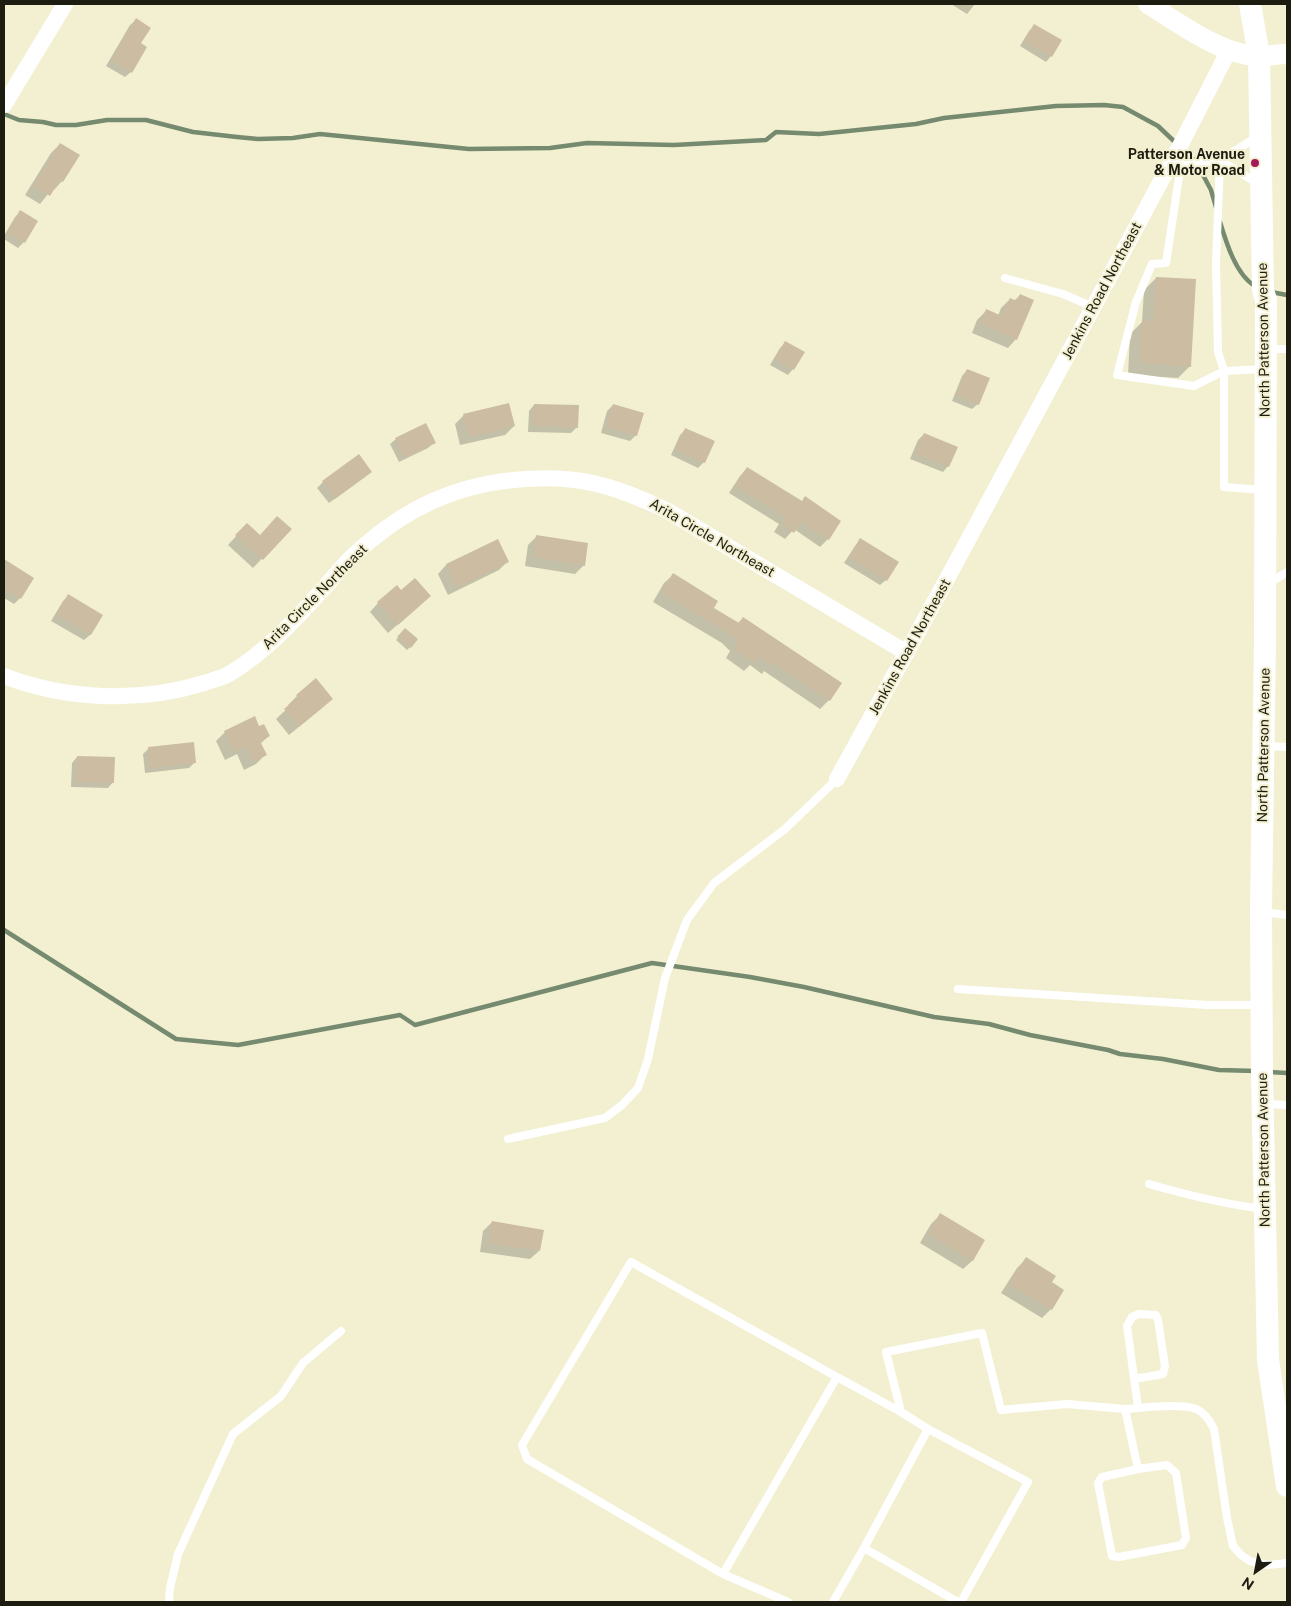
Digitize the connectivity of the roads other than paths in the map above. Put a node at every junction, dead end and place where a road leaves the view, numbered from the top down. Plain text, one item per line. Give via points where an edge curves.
1 (65, 4) edge
2 (1148, 4) edge
3 (1250, 4) edge
4 (1228, 50) junction
5 (1287, 54) edge
6 (1259, 56) junction
7 (4, 105) edge
8 (1260, 135) junction
9 (1220, 160) junction
10 (1176, 162) junction
11 (1261, 186) junction
12 (1004, 278) dead end
13 (1093, 307) junction
14 (1273, 356) edge
15 (1224, 371) junction
16 (1266, 490) junction
17 (1287, 572) edge
18 (1266, 586) junction
19 (907, 652) junction
20 (4, 676) edge
21 (1264, 746) junction
22 (1287, 747) edge
23 (837, 779) joint
24 (1261, 911) junction
25 (1287, 915) edge
26 (958, 989) dead end
27 (1261, 1005) junction
28 (1263, 1104) junction
29 (1287, 1105) edge
30 (508, 1139) dead end
31 (1149, 1184) dead end
32 (1265, 1209) junction
33 (341, 1331) dead end
34 (837, 1377) junction
35 (1134, 1379) junction
36 (1138, 1408) junction
37 (1125, 1409) junction
38 (901, 1412) junction
39 (928, 1430) junction
40 (1283, 1430) edge
41 (1138, 1469) junction
42 (1287, 1486) edge
43 (864, 1548) junction
44 (1287, 1563) edge
45 (722, 1574) junction
46 (169, 1602) edge
47 (788, 1602) edge
48 (833, 1602) edge
49 (960, 1602) edge

1 - 7 street
2 - 4 street
3 - 6 main road, North Patterson Avenue
4 - 6 street
4 - 10 street, Jenkins Road Northeast
5 - 6 street
6 - 8 main road, North Patterson Avenue
8 - 9 lane
8 - 11 main road, North Patterson Avenue
9 - 10 lane
9 - 11 lane
9 - 15 lane via 1216,264 1218,352
10 - 13 street, Jenkins Road Northeast
10 - 15 lane via 1166,263 1152,264 1136,302 1117,375 1194,386
11 - 14 main road, North Patterson Avenue
12 - 13 lane via 1063,294
13 - 19 street, Jenkins Road Northeast
14 - 15 lane
14 - 16 main road, North Patterson Avenue
15 - 16 lane via 1224,487
16 - 18 main road, North Patterson Avenue
17 - 18 lane
18 - 21 main road, North Patterson Avenue
19 - 20 street, Arita Circle Northeast via 643,498 602,485 539,479 483,484 435,499 410,512 354,555 263,650 227,675 186,688 125,696 54,691
19 - 23 street, Jenkins Road Northeast
21 - 22 lane
21 - 24 main road, North Patterson Avenue
23 - 30 lane, Jenkins Road Northeast via 784,829 714,883 687,920 665,978 648,1059 638,1088 605,1118
24 - 25 lane
24 - 27 main road, North Patterson Avenue
26 - 27 lane via 1208,1005
27 - 28 main road, North Patterson Avenue
28 - 29 lane
28 - 32 main road, North Patterson Avenue
31 - 32 lane via 1233,1205
32 - 40 main road, North Patterson Avenue via 1268,1360
33 - 46 lane via 303,1363 281,1396 233,1434 178,1554
34 - 38 lane
34 - 45 lane
34 - 45 lane via 632,1262 522,1445 527,1459
35 - 35 lane via 1128,1326 1132,1317 1156,1315 1164,1357 1163,1374
35 - 36 lane
36 - 37 lane
36 - 44 lane via 1197,1409 1209,1420 1214,1429 1233,1546 1250,1561 1268,1565
37 - 38 lane via 1067,1404 1001,1410 982,1333 886,1352
37 - 41 lane
38 - 39 lane
39 - 43 lane
39 - 49 lane via 1028,1482
40 - 42 main road, North Patterson Avenue
41 - 41 lane via 1167,1465 1176,1473 1186,1538 1182,1545 1112,1556 1098,1483 1102,1477
43 - 48 lane
43 - 49 lane
45 - 47 lane

